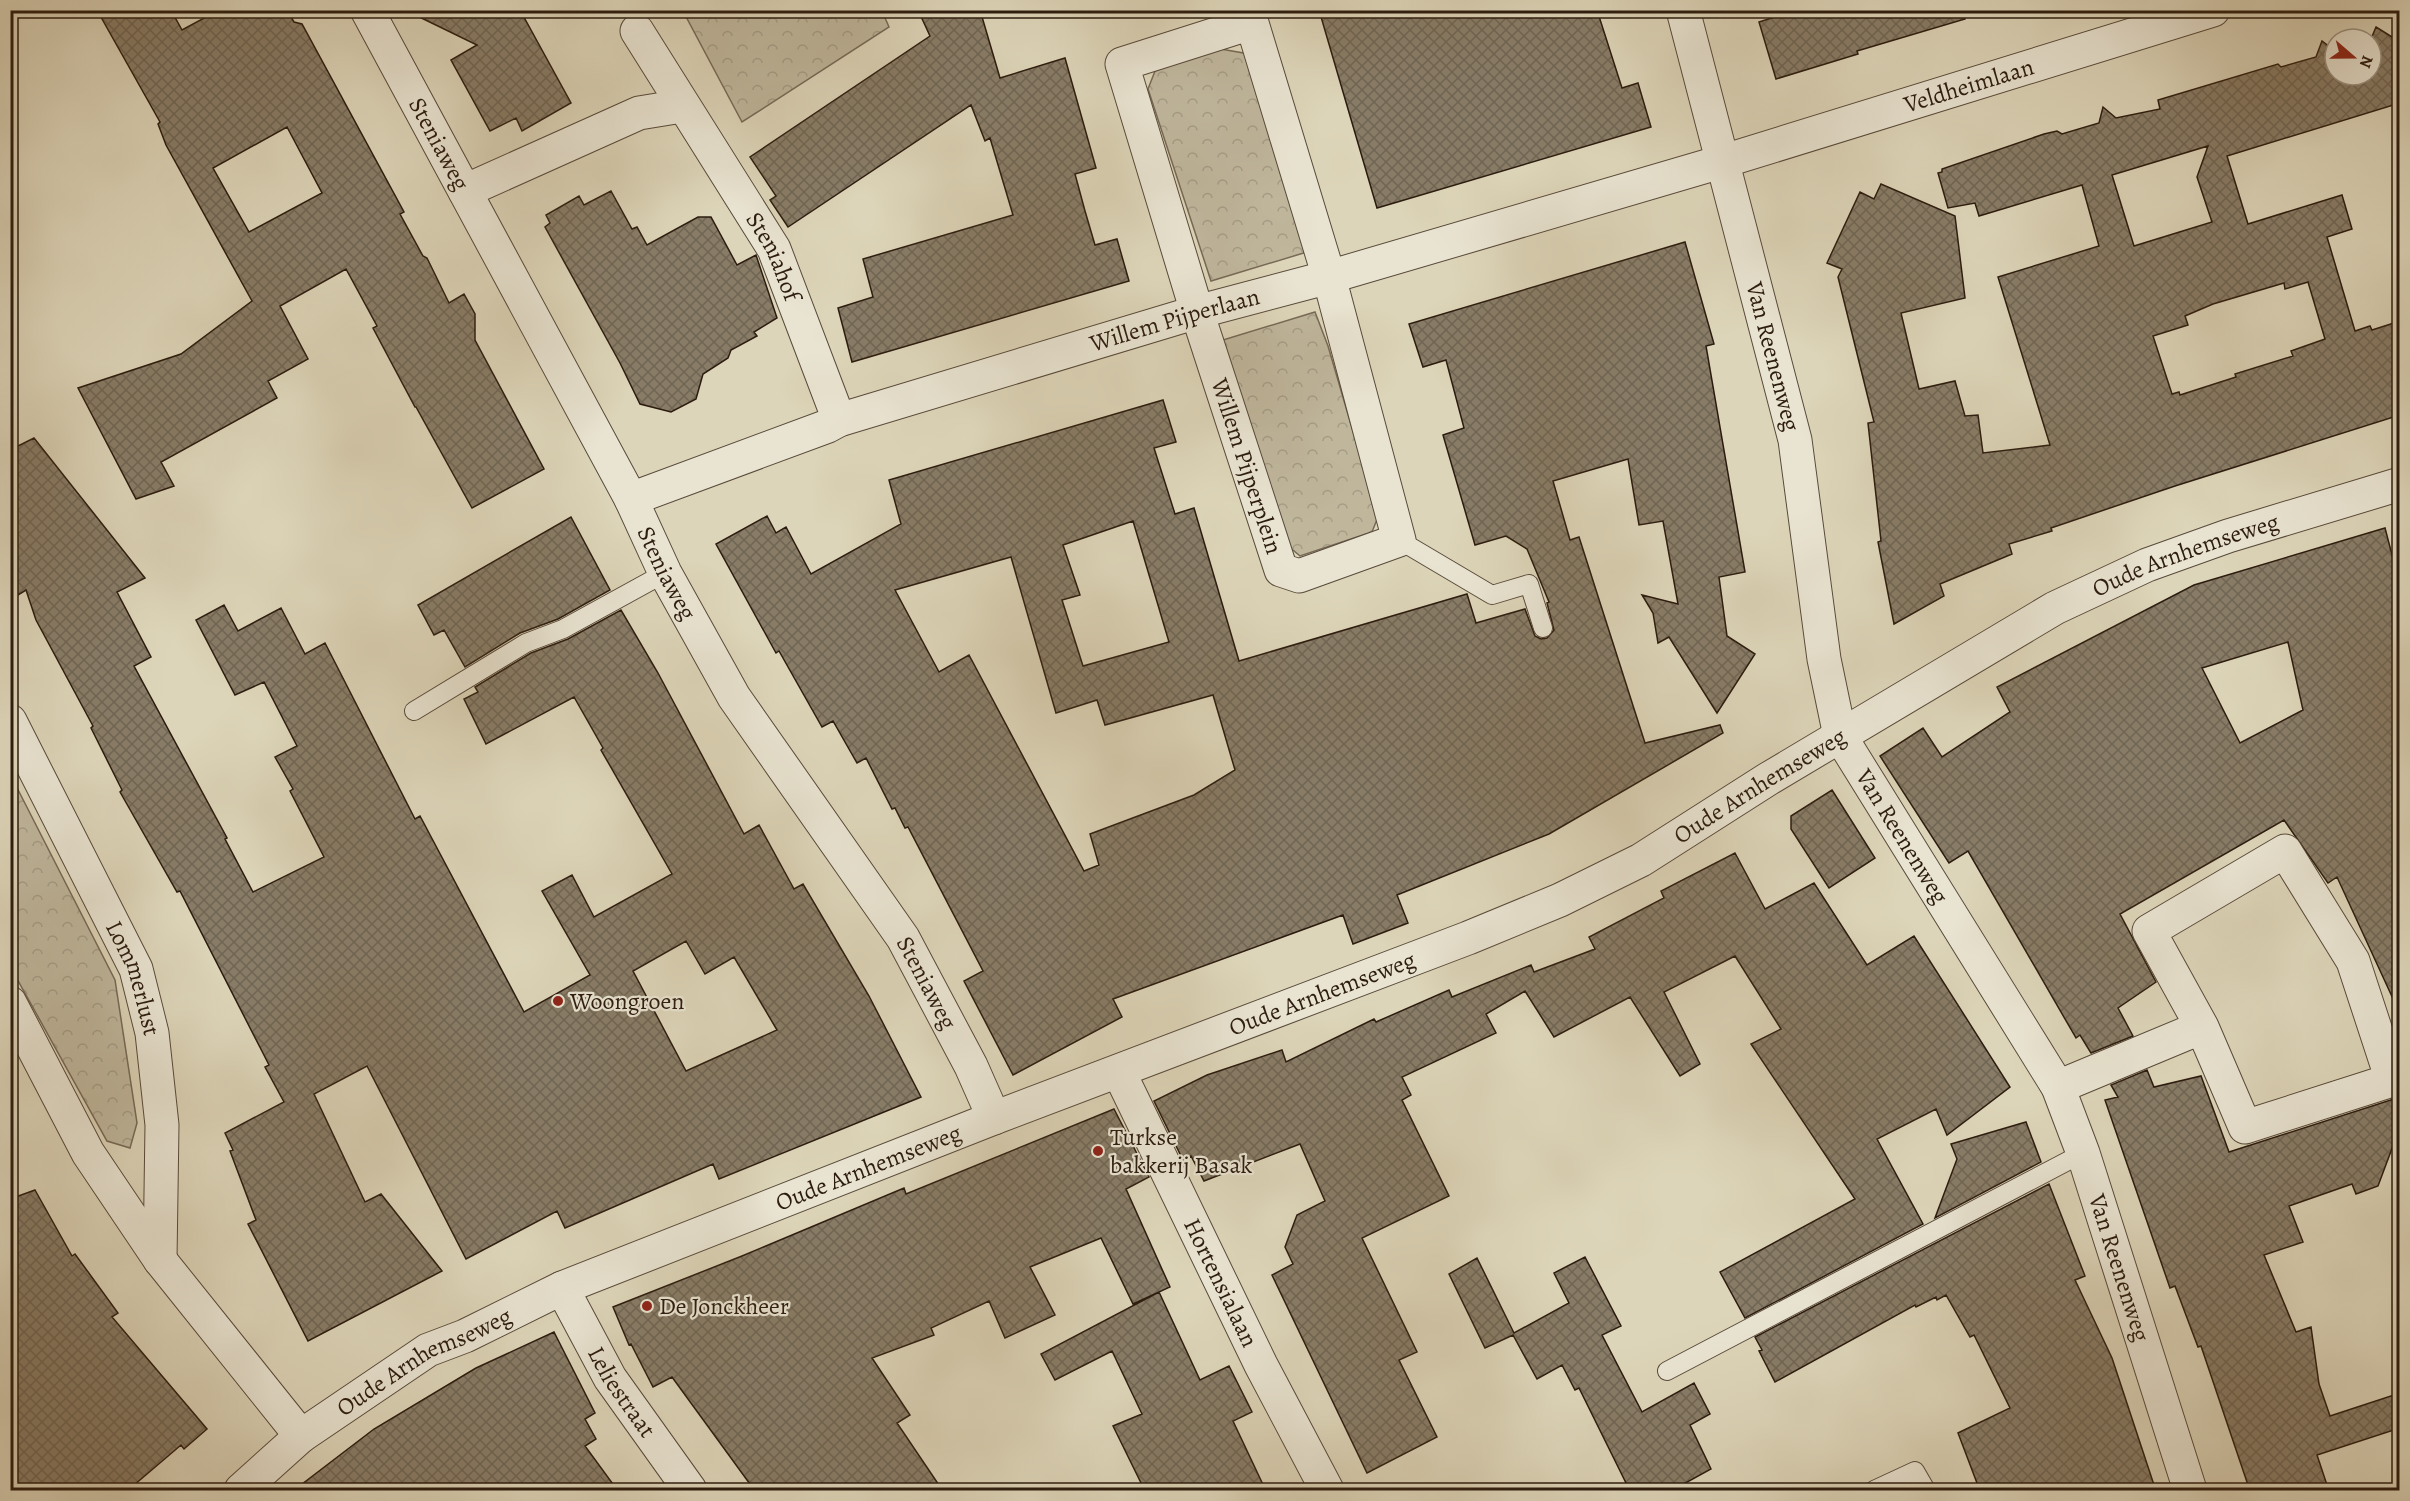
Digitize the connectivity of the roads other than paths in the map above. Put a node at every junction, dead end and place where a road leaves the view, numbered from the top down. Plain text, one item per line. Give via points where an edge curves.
1 (367, 10) edge
2 (1683, 10) edge
3 (2211, 11) edge
4 (1249, 17) edge
5 (637, 31) dead end
6 (682, 106) junction
7 (1724, 161) junction
8 (465, 191) junction
9 (1329, 277) junction
10 (1197, 312) junction
11 (839, 420) junction
12 (2400, 484) edge
13 (631, 499) junction
14 (1399, 540) junction
15 (665, 573) junction
16 (1543, 628) dead end
17 (414, 711) dead end
18 (10, 721) edge
19 (1840, 736) junction
20 (10, 1004) edge
21 (2202, 1027) junction
22 (1119, 1072) junction
23 (2058, 1087) junction
24 (994, 1118) junction
25 (2083, 1153) junction
26 (160, 1260) junction
27 (562, 1288) junction
28 (1666, 1371) dead end
29 (301, 1436) junction
30 (241, 1491) edge
31 (690, 1491) edge
32 (1327, 1491) edge
33 (1874, 1491) edge
34 (1926, 1491) edge
35 (2190, 1491) edge

1 - 8 street, Steniaweg
2 - 7 street, Van Reenenweg
3 - 7 street, Veldheimlaan
4 - 9 street, Willem Pijperplein
4 - 10 street, Willem Pijperplein via 1122,64
5 - 6 street, Steniahof
6 - 8 street via 639,112
6 - 11 street, Steniahof via 774,249
7 - 9 street, Willem Pijperlaan
7 - 19 street, Van Reenenweg via 1795,440 1824,659
8 - 13 street, Steniaweg
9 - 10 street, Willem Pijperlaan
9 - 14 street, Willem Pijperplein
10 - 11 street, Willem Pijperlaan
10 - 14 street, Willem Pijperplein via 1281,570 1299,576
11 - 13 street, Willem Pijperlaan
12 - 19 street, Oude Arnhemseweg via 2147,565 2055,608
13 - 15 street, Steniaweg
14 - 16 lane via 1492,595 1529,584
15 - 17 lane via 562,629 526,643
15 - 24 street, Steniaweg via 734,697 903,938
18 - 26 street, Lommerlust via 136,969 152,1033 162,1125
19 - 22 street, Oude Arnhemseweg via 1641,860 1560,900
19 - 23 street, Van Reenenweg
20 - 26 street via 88,1153
21 - 21 street via 2245,1127 2392,1080 2353,961 2285,851 2149,931
21 - 23 street
22 - 24 street, Oude Arnhemseweg
22 - 32 street, Hortensialaan via 1261,1365
23 - 25 street, Van Reenenweg
24 - 27 street, Oude Arnhemseweg
25 - 28 lane
25 - 35 street, Van Reenenweg
26 - 29 street
27 - 29 street, Oude Arnhemseweg via 428,1350
27 - 31 street, Leliestraat via 610,1378
29 - 30 street, Oude Arnhemseweg
33 - 34 lane via 1916,1471

